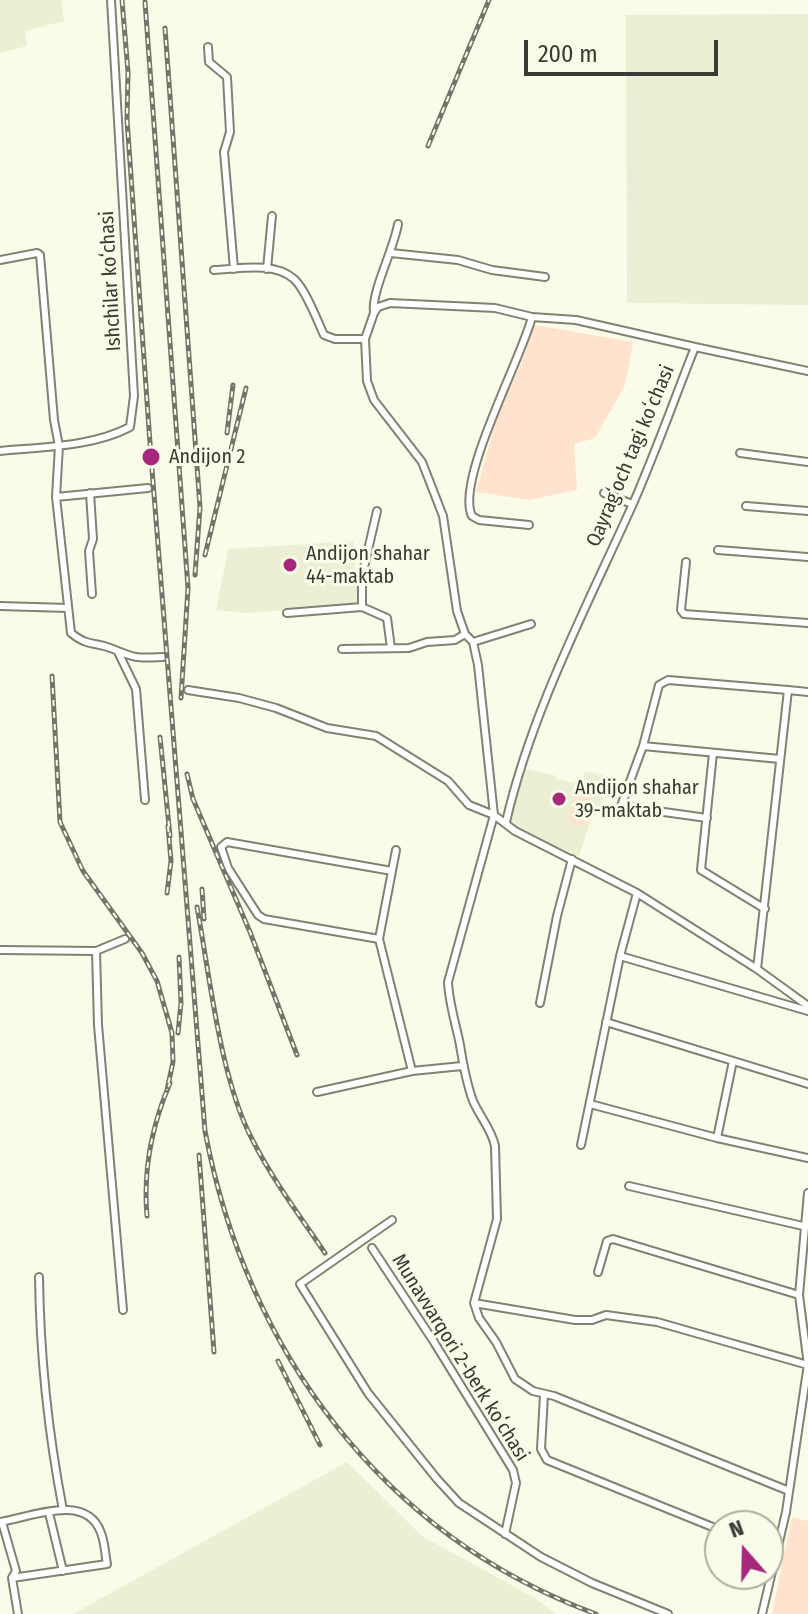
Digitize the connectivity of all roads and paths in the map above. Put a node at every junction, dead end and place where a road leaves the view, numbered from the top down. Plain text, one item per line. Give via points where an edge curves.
1 (111, 0) edge
2 (208, 47) dead end
3 (272, 216) dead end
4 (398, 224) dead end
5 (391, 253) junction
6 (0, 260) edge
7 (234, 269) junction
8 (267, 269) junction
9 (214, 270) dead end
10 (545, 277) dead end
11 (374, 313) junction
12 (532, 317) junction
13 (365, 339) junction
14 (695, 347) junction
15 (808, 371) edge
16 (59, 446) junction
17 (0, 451) edge
18 (740, 453) dead end
19 (808, 462) edge
20 (148, 488) dead end
21 (90, 493) junction
22 (604, 493) dead end
23 (56, 497) junction
24 (632, 504) junction
25 (746, 506) dead end
26 (377, 511) dead end
27 (808, 511) edge
28 (529, 525) dead end
29 (718, 550) dead end
30 (808, 557) edge
31 (686, 562) dead end
32 (92, 594) dead end
33 (0, 606) edge
34 (362, 607) junction
35 (68, 608) junction
36 (287, 613) dead end
37 (808, 623) edge
38 (531, 624) dead end
39 (465, 634) junction
40 (473, 642) junction
41 (391, 648) junction
42 (342, 649) dead end
43 (118, 652) junction
44 (163, 657) dead end
45 (188, 690) dead end
46 (788, 690) junction
47 (808, 692) edge
48 (643, 746) junction
49 (713, 753) junction
50 (780, 759) junction
51 (145, 800) dead end
52 (494, 815) junction
53 (707, 818) junction
54 (506, 822) junction
55 (396, 850) dead end
56 (572, 859) junction
57 (392, 871) junction
58 (637, 893) junction
59 (765, 909) junction
60 (125, 939) dead end
61 (379, 939) junction
62 (0, 950) edge
63 (96, 951) junction
64 (620, 956) junction
65 (757, 969) junction
66 (540, 1003) dead end
67 (808, 1009) edge
68 (606, 1022) junction
69 (733, 1061) junction
70 (462, 1066) junction
71 (412, 1071) junction
72 (808, 1084) edge
73 (317, 1092) dead end
74 (590, 1104) junction
75 (717, 1138) junction
76 (581, 1145) dead end
77 (808, 1158) edge
78 (629, 1186) dead end
79 (808, 1193) edge
80 (392, 1220) dead end
81 (803, 1226) junction
82 (372, 1248) dead end
83 (598, 1272) dead end
84 (39, 1277) dead end
85 (799, 1295) junction
86 (474, 1303) junction
87 (123, 1310) dead end
88 (808, 1365) edge
89 (544, 1395) junction
90 (805, 1402) edge
91 (789, 1491) junction
92 (63, 1510) junction
93 (49, 1513) junction
94 (784, 1516) edge
95 (1, 1522) edge
96 (704, 1524) edge
97 (505, 1534) junction
98 (63, 1571) junction
99 (12, 1578) junction
100 (768, 1590) edge
101 (18, 1614) edge
102 (668, 1614) edge
103 (762, 1614) edge

1 - 16 street, Ishchilar koʻchasi via 133,419 121,432
2 - 7 street via 209,62 227,77 230,132 224,152
3 - 8 street
4 - 5 street
5 - 10 street
5 - 11 street via 374,296
6 - 16 street via 40,255
7 - 8 street
7 - 9 street
8 - 13 street via 295,280 324,335
11 - 12 street, Qayragʻoch tagi koʻchasi via 390,303 495,308
11 - 13 street
12 - 14 street, Qayragʻoch tagi koʻchasi via 576,320
12 - 28 street via 473,469 468,505 479,520
13 - 39 street via 367,381 374,400 422,462 443,516
14 - 15 street
14 - 24 street, Qayragʻoch tagi koʻchasi
16 - 17 street, Ishchilar koʻchasi
16 - 23 street
18 - 19 street
20 - 21 street
21 - 23 street
21 - 32 street
22 - 24 street
23 - 35 street
24 - 54 street, Qayragʻoch tagi koʻchasi via 517,774
25 - 27 street
26 - 34 street via 362,576
29 - 30 street
31 - 37 street via 684,614
33 - 35 street
34 - 36 street
34 - 41 street via 387,618
35 - 43 street via 71,633 84,644
38 - 40 street
39 - 40 street
39 - 41 street via 455,640
40 - 52 street
41 - 42 street
43 - 44 street via 134,658
43 - 51 street via 136,689
45 - 52 street via 376,736 448,781 469,805
46 - 47 street
46 - 48 street via 664,681
46 - 50 street
48 - 49 street
48 - 53 street via 622,807
49 - 50 street
49 - 53 street
50 - 59 street
52 - 54 street
52 - 70 street via 448,982
53 - 59 street via 701,870
54 - 56 street
55 - 57 street
56 - 58 street
56 - 66 street
57 - 61 street
57 - 61 street via 227,842 221,847 228,868 264,919
58 - 64 street
58 - 65 street
59 - 65 street
60 - 63 street
61 - 71 street
62 - 63 street
63 - 87 street
64 - 67 street
64 - 68 street
65 - 67 street
68 - 69 street
68 - 74 street
69 - 72 street
69 - 75 street
70 - 71 street
70 - 86 street via 495,1146 497,1219
71 - 73 street
74 - 75 street
74 - 76 street
75 - 77 street
78 - 81 street
79 - 81 street
80 - 97 street via 300,1284 368,1393 437,1479 459,1503
81 - 85 street
82 - 97 street, Munavvarqori 2-berk koʻchasi via 513,1470 516,1483
83 - 85 street via 604,1246 613,1239
84 - 92 street via 39,1342
85 - 88 street
86 - 88 street via 575,1320 606,1315 657,1322
86 - 89 street via 515,1379
88 - 90 street
89 - 91 street
89 - 96 street via 541,1449 547,1460
90 - 91 street
91 - 94 street
92 - 93 street
92 - 98 street via 89,1515 101,1531 107,1564
93 - 95 street
93 - 98 street
95 - 99 street via 16,1571
97 - 102 street via 592,1583
98 - 99 street
99 - 101 street
100 - 103 street

